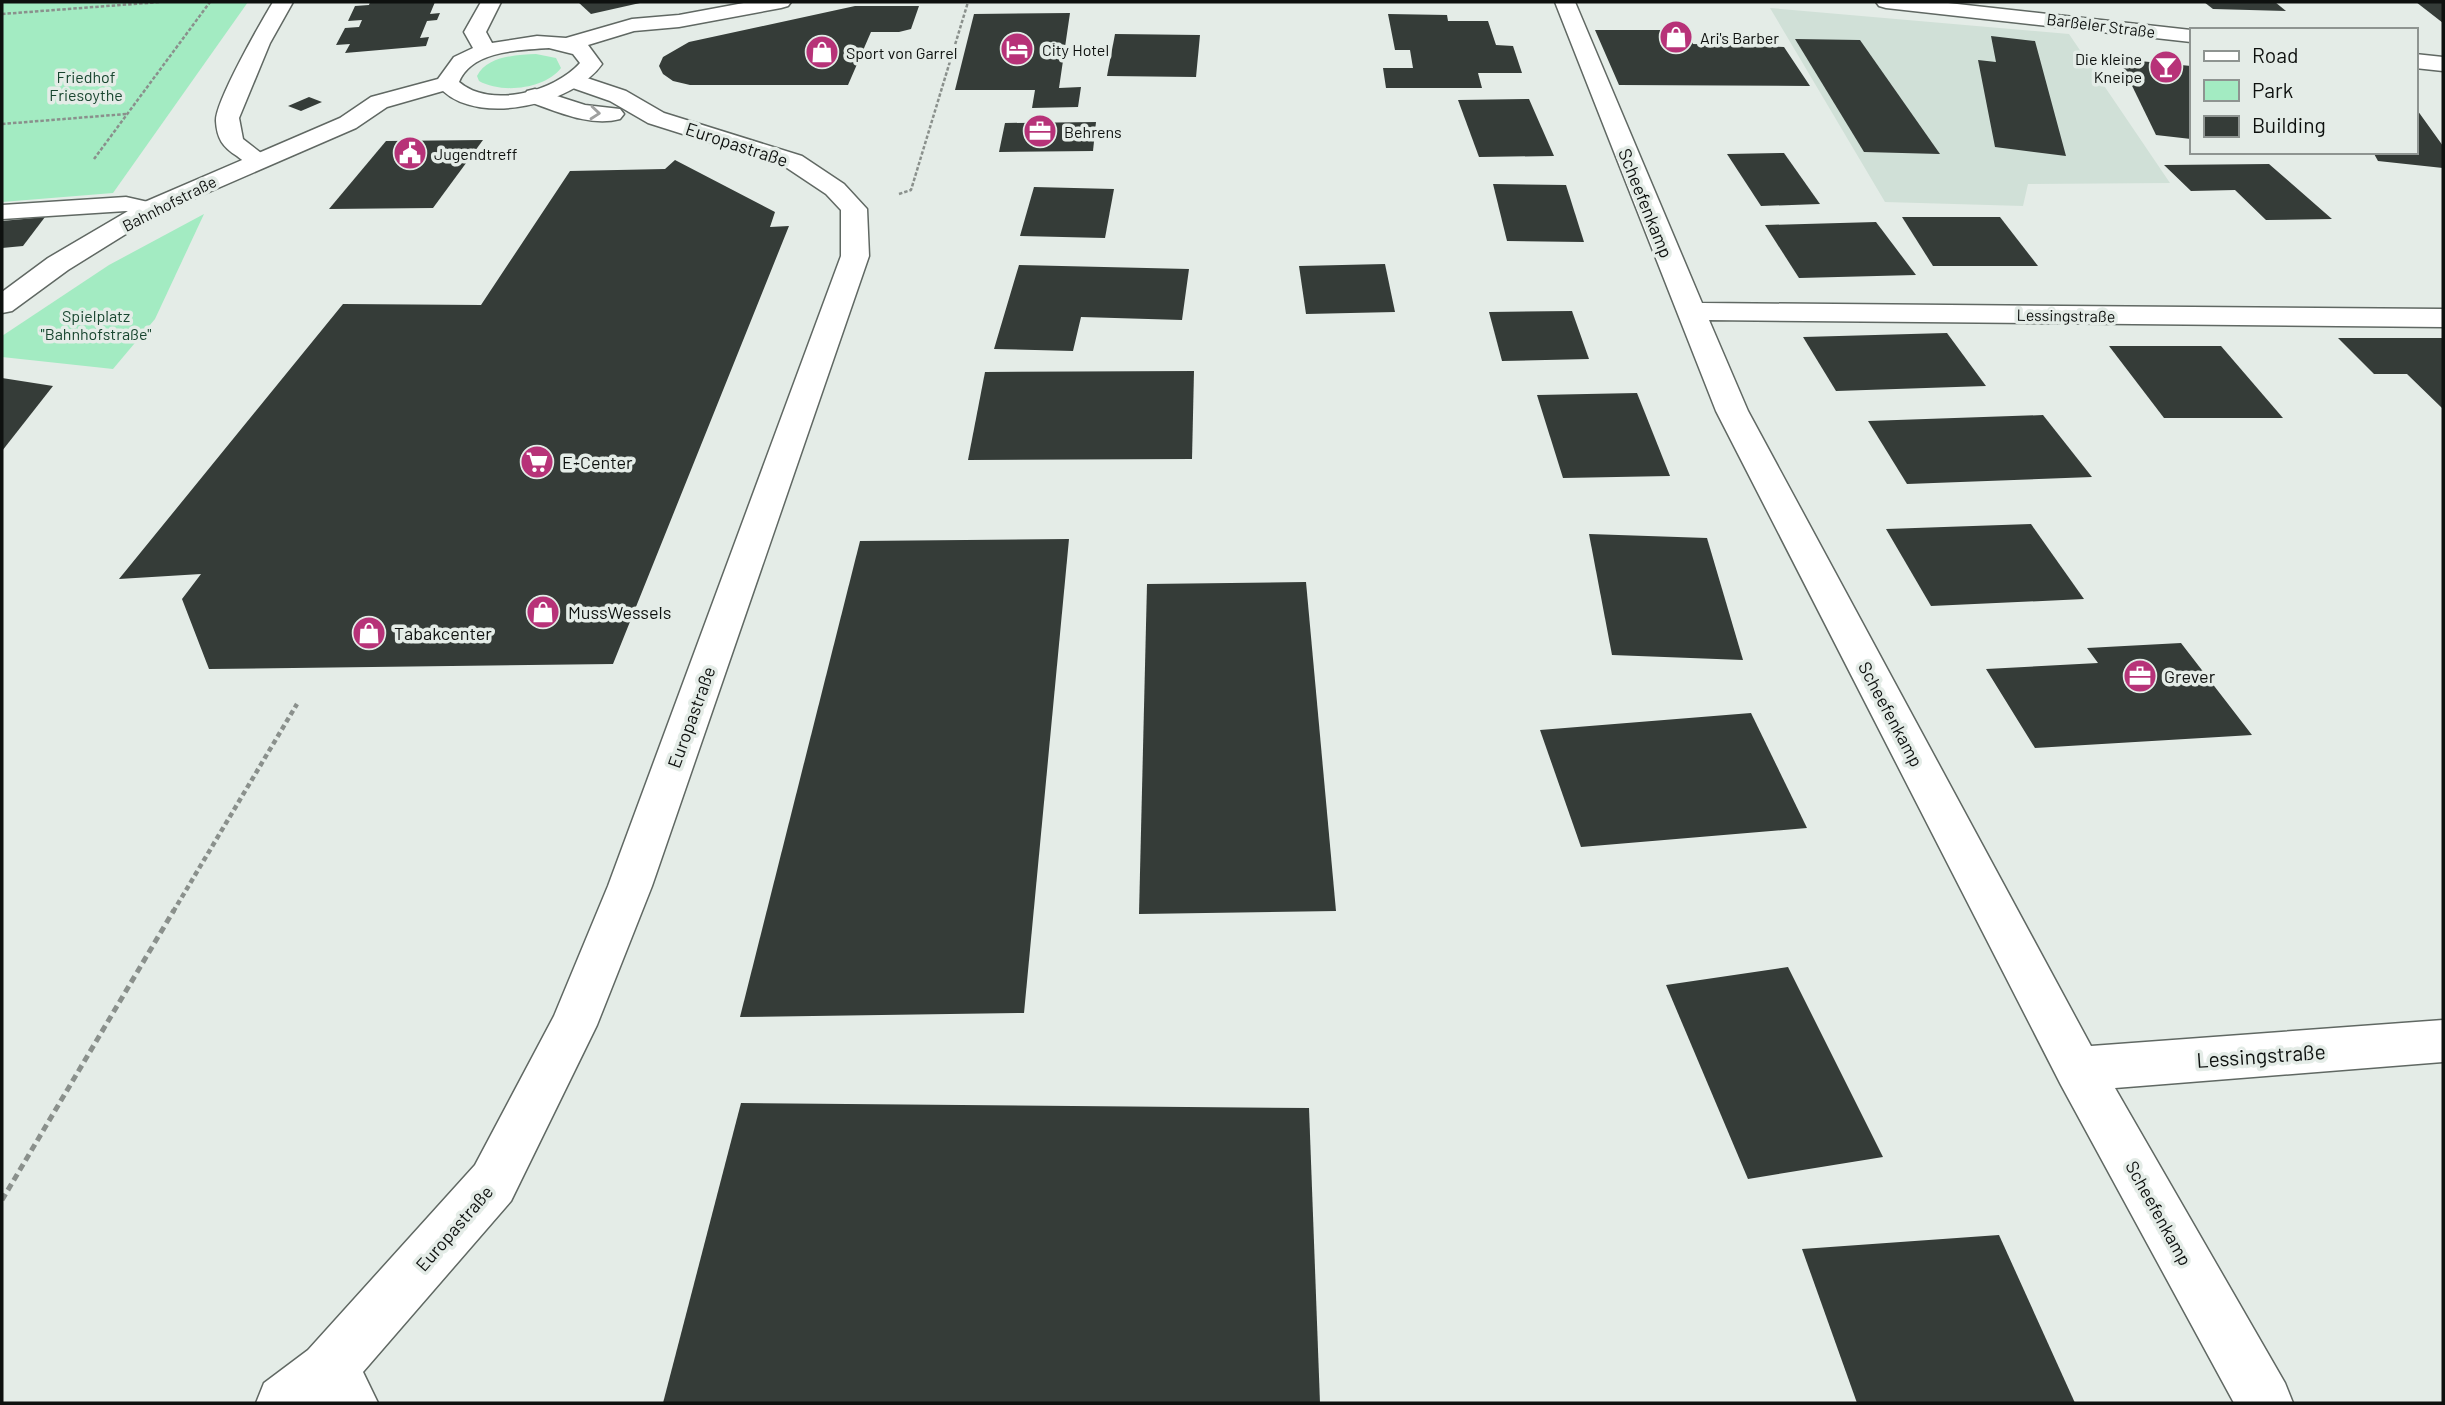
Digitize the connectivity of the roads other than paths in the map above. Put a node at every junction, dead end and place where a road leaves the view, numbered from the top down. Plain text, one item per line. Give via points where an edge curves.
1 (283, 2) edge
2 (492, 2) edge
3 (780, 2) edge
4 (1565, 2) edge
5 (1886, 2) edge
6 (679, 21) junction
7 (520, 27) junction
8 (2190, 36) edge
9 (568, 44) junction
10 (486, 51) junction
11 (589, 56) junction
12 (2417, 61) edge
13 (2443, 64) edge
14 (575, 81) junction
15 (456, 90) junction
16 (535, 96) junction
17 (656, 118) junction
18 (258, 160) junction
19 (149, 209) junction
20 (2, 212) edge
21 (2, 305) edge
22 (1689, 311) junction
23 (2443, 318) edge
24 (2443, 1041) edge
25 (2078, 1069) junction
26 (339, 1387) edge
27 (284, 1403) edge
28 (2265, 1403) edge

1 - 18 street via 258,43 227,118 232,142
2 - 7 street
2 - 10 street via 475,32
3 - 6 street
4 - 22 street, Scheefenkamp
5 - 8 street, Barßeler Straße
6 - 9 street via 632,26
6 - 11 street via 648,37
7 - 9 street
7 - 10 street
9 - 11 street
10 - 15 street via 456,66 449,75
11 - 14 street via 586,73
12 - 13 street
14 - 16 street, Bahnhofstraße
14 - 17 street, Europastraße via 618,96
15 - 16 street, Bahnhofstraße via 498,100
15 - 18 street, Bahnhofstraße via 393,115 348,123
16 -> 17 street, Europastraße via 582,112
17 - 26 street, Europastraße via 793,161 835,188 853,209 855,256 630,886 574,1025 493,1184
18 - 19 street, Bahnhofstraße
19 - 20 lane via 126,204
19 - 21 street, Bahnhofstraße via 58,264
22 - 23 street, Lessingstraße
22 - 25 street, Scheefenkamp via 1732,411
24 - 25 street, Lessingstraße
25 - 28 street, Scheefenkamp
26 - 27 street, Europastraße

